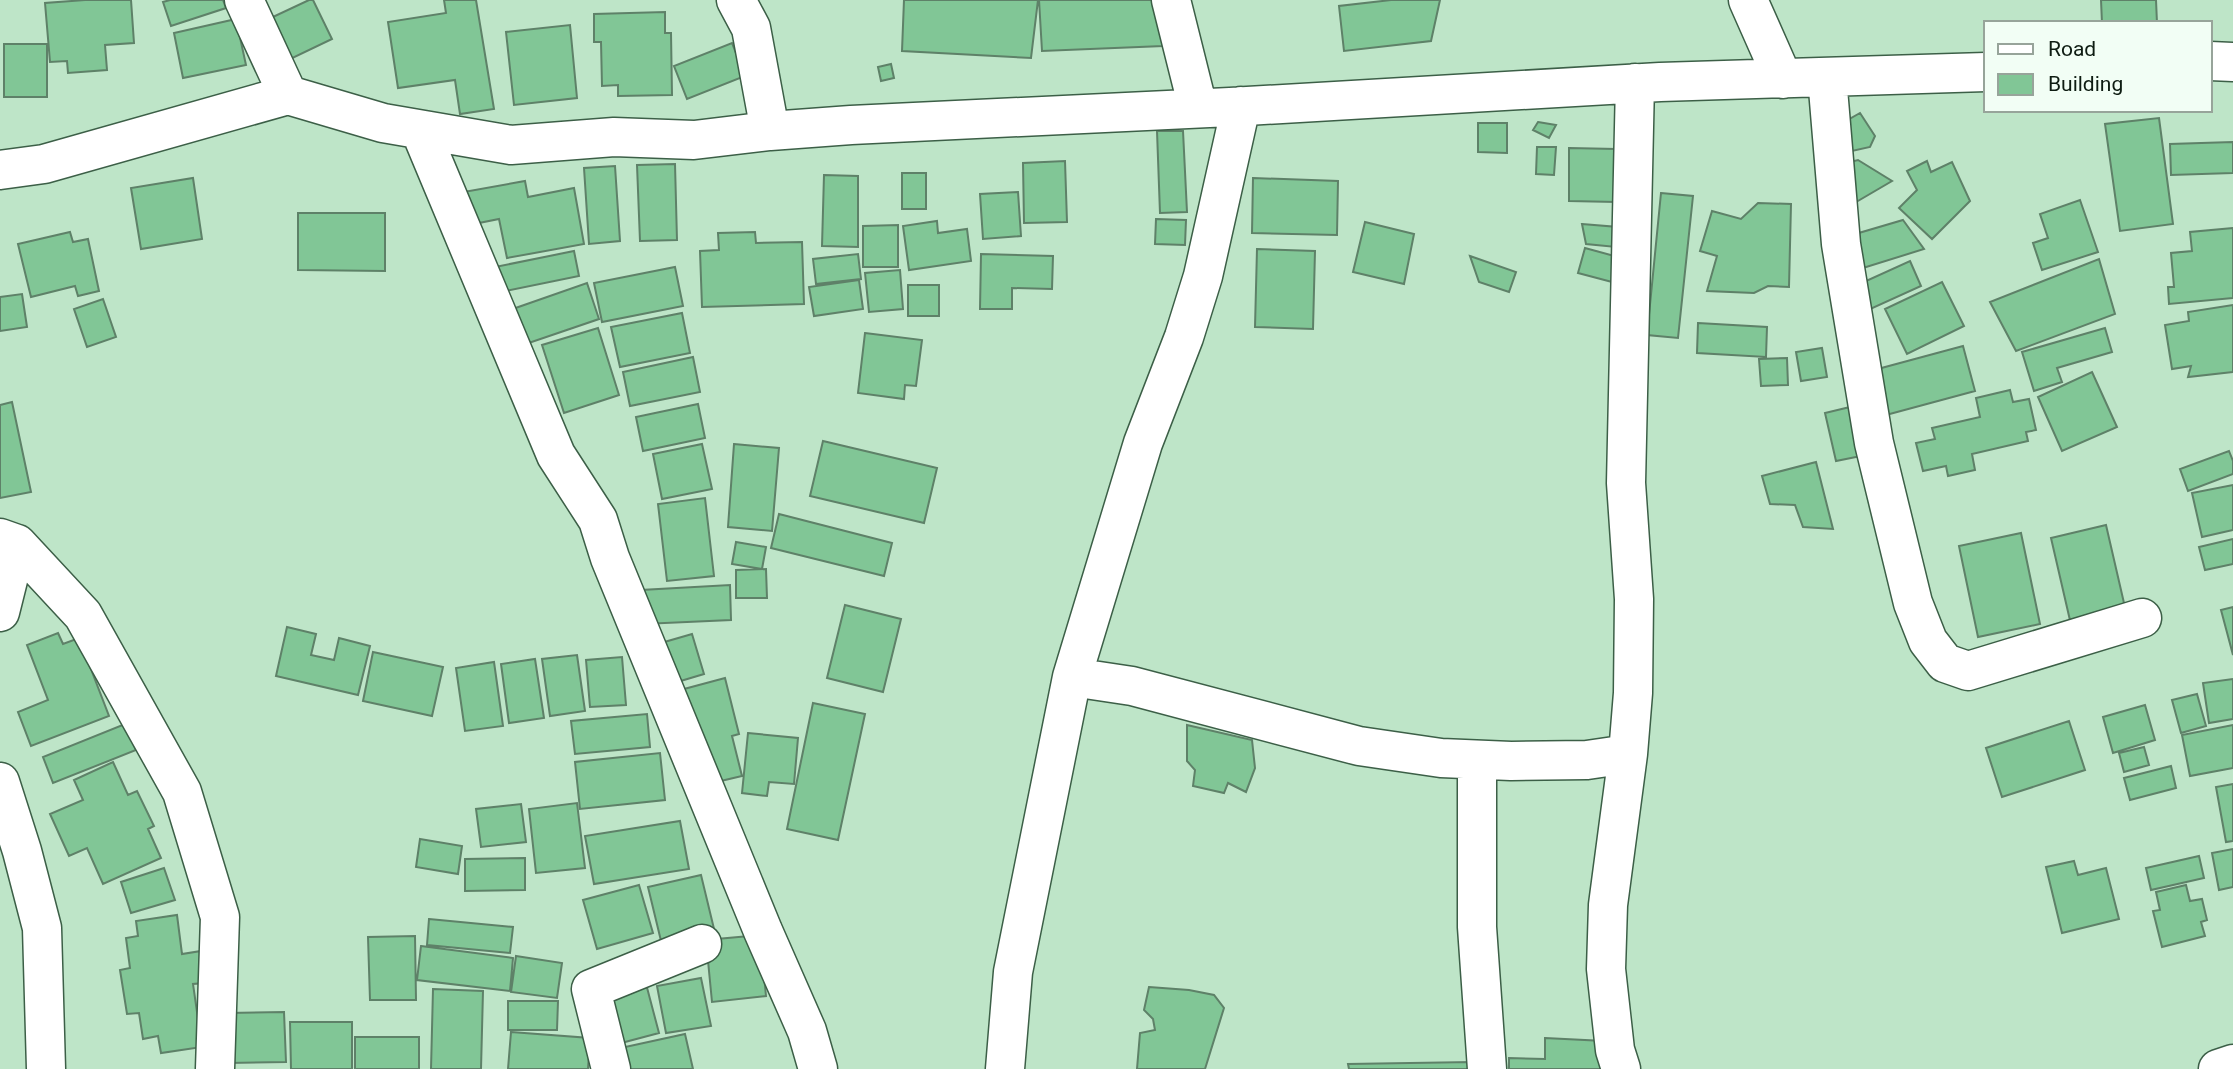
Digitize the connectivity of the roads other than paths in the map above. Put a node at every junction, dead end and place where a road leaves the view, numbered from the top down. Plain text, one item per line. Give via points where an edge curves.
1 (244, 0) edge
2 (736, 0) edge
3 (1171, 0) edge
4 (1748, 0) edge
5 (2212, 61) edge
6 (2233, 62) edge
7 (1984, 72) edge
8 (1827, 77) junction
9 (1783, 79) junction
10 (1635, 83) junction
11 (288, 95) junction
12 (1241, 106) junction
13 (1198, 108) junction
14 (420, 130) junction
15 (770, 131) junction
16 (0, 170) edge
17 (8, 541) edge
18 (0, 612) edge
19 (2142, 618) dead end
20 (1072, 677) junction
21 (1628, 754) junction
22 (1477, 760) junction
23 (0, 782) edge
24 (702, 944) dead end
25 (2233, 1064) edge
26 (46, 1069) edge
27 (215, 1069) edge
28 (611, 1069) edge
29 (818, 1069) edge
30 (1005, 1069) edge
31 (1487, 1069) edge
32 (1621, 1069) edge
33 (2217, 1069) edge

1 - 11 street
2 - 15 street via 751,28
3 - 13 street
4 - 9 street
5 - 6 street
7 - 8 street
8 - 9 street
8 - 19 street via 1841,244 1874,443 1913,603 1928,641 1945,663 1968,671
9 - 10 street
10 - 12 street
10 - 21 street via 1626,483 1634,599
11 - 14 street
11 - 16 street via 44,164
12 - 13 street
12 - 20 street via 1203,276 1143,443
13 - 15 street
14 - 15 street via 511,145 614,137 694,140
14 - 29 street via 556,455 598,520 807,1031
17 - 18 street
17 - 27 street via 83,615 182,792 220,917
20 - 22 street via 1132,686 1359,746
20 - 30 street via 1013,972
21 - 22 street via 1587,760
21 - 32 street via 1608,905 1606,970
22 - 31 street via 1477,927
23 - 26 street via 42,928
24 - 28 street via 591,989
25 - 33 street

